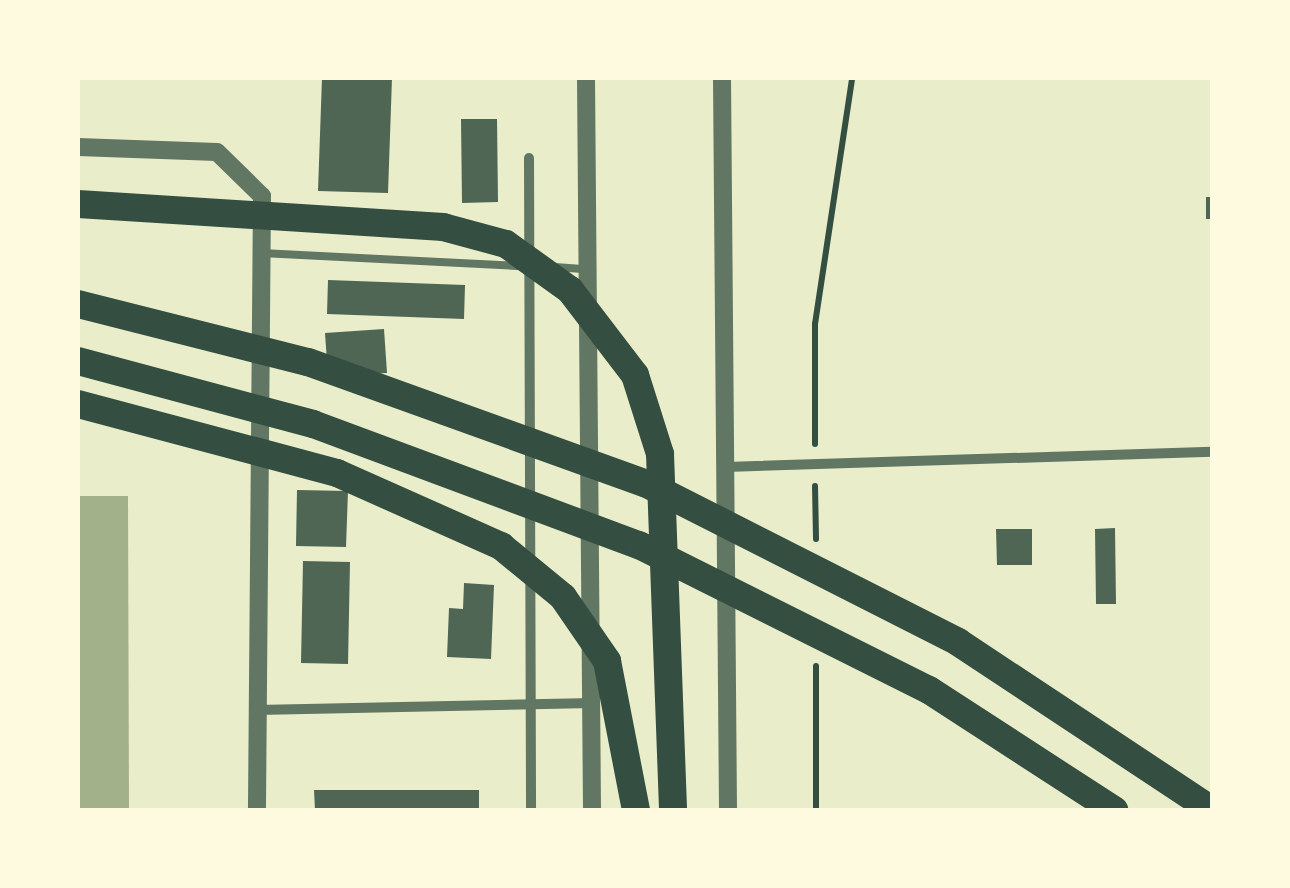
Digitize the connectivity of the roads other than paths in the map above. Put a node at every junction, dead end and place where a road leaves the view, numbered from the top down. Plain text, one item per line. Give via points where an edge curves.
1 (586, 78) edge
2 (722, 78) edge
3 (78, 147) edge
4 (529, 158) dead end
5 (78, 204) edge
6 (261, 253) junction
7 (529, 266) junction
8 (588, 269) junction
9 (78, 304) edge
10 (78, 361) edge
11 (78, 404) edge
12 (1212, 452) edge
13 (726, 467) junction
14 (593, 703) junction
15 (530, 706) junction
16 (256, 710) junction
17 (256, 810) edge
18 (531, 810) edge
19 (592, 810) edge
20 (636, 810) edge
21 (673, 810) edge
22 (728, 810) edge
23 (1114, 810) edge
24 (1212, 810) edge

1 - 8 street
2 - 13 street
3 - 6 street via 217,152 262,196
4 - 7 street
5 - 21 highway via 443,228 506,244 570,290 634,376 660,454
6 - 7 lane
6 - 16 street
7 - 8 lane
7 - 15 street
8 - 14 street
9 - 24 highway via 308,362 645,484 958,642
10 - 23 highway via 313,424 640,545 929,690
11 - 20 highway via 337,473 501,546 563,597 607,662
12 - 13 street
13 - 22 street
14 - 15 street
14 - 19 street
15 - 16 street
15 - 18 street
16 - 17 street

